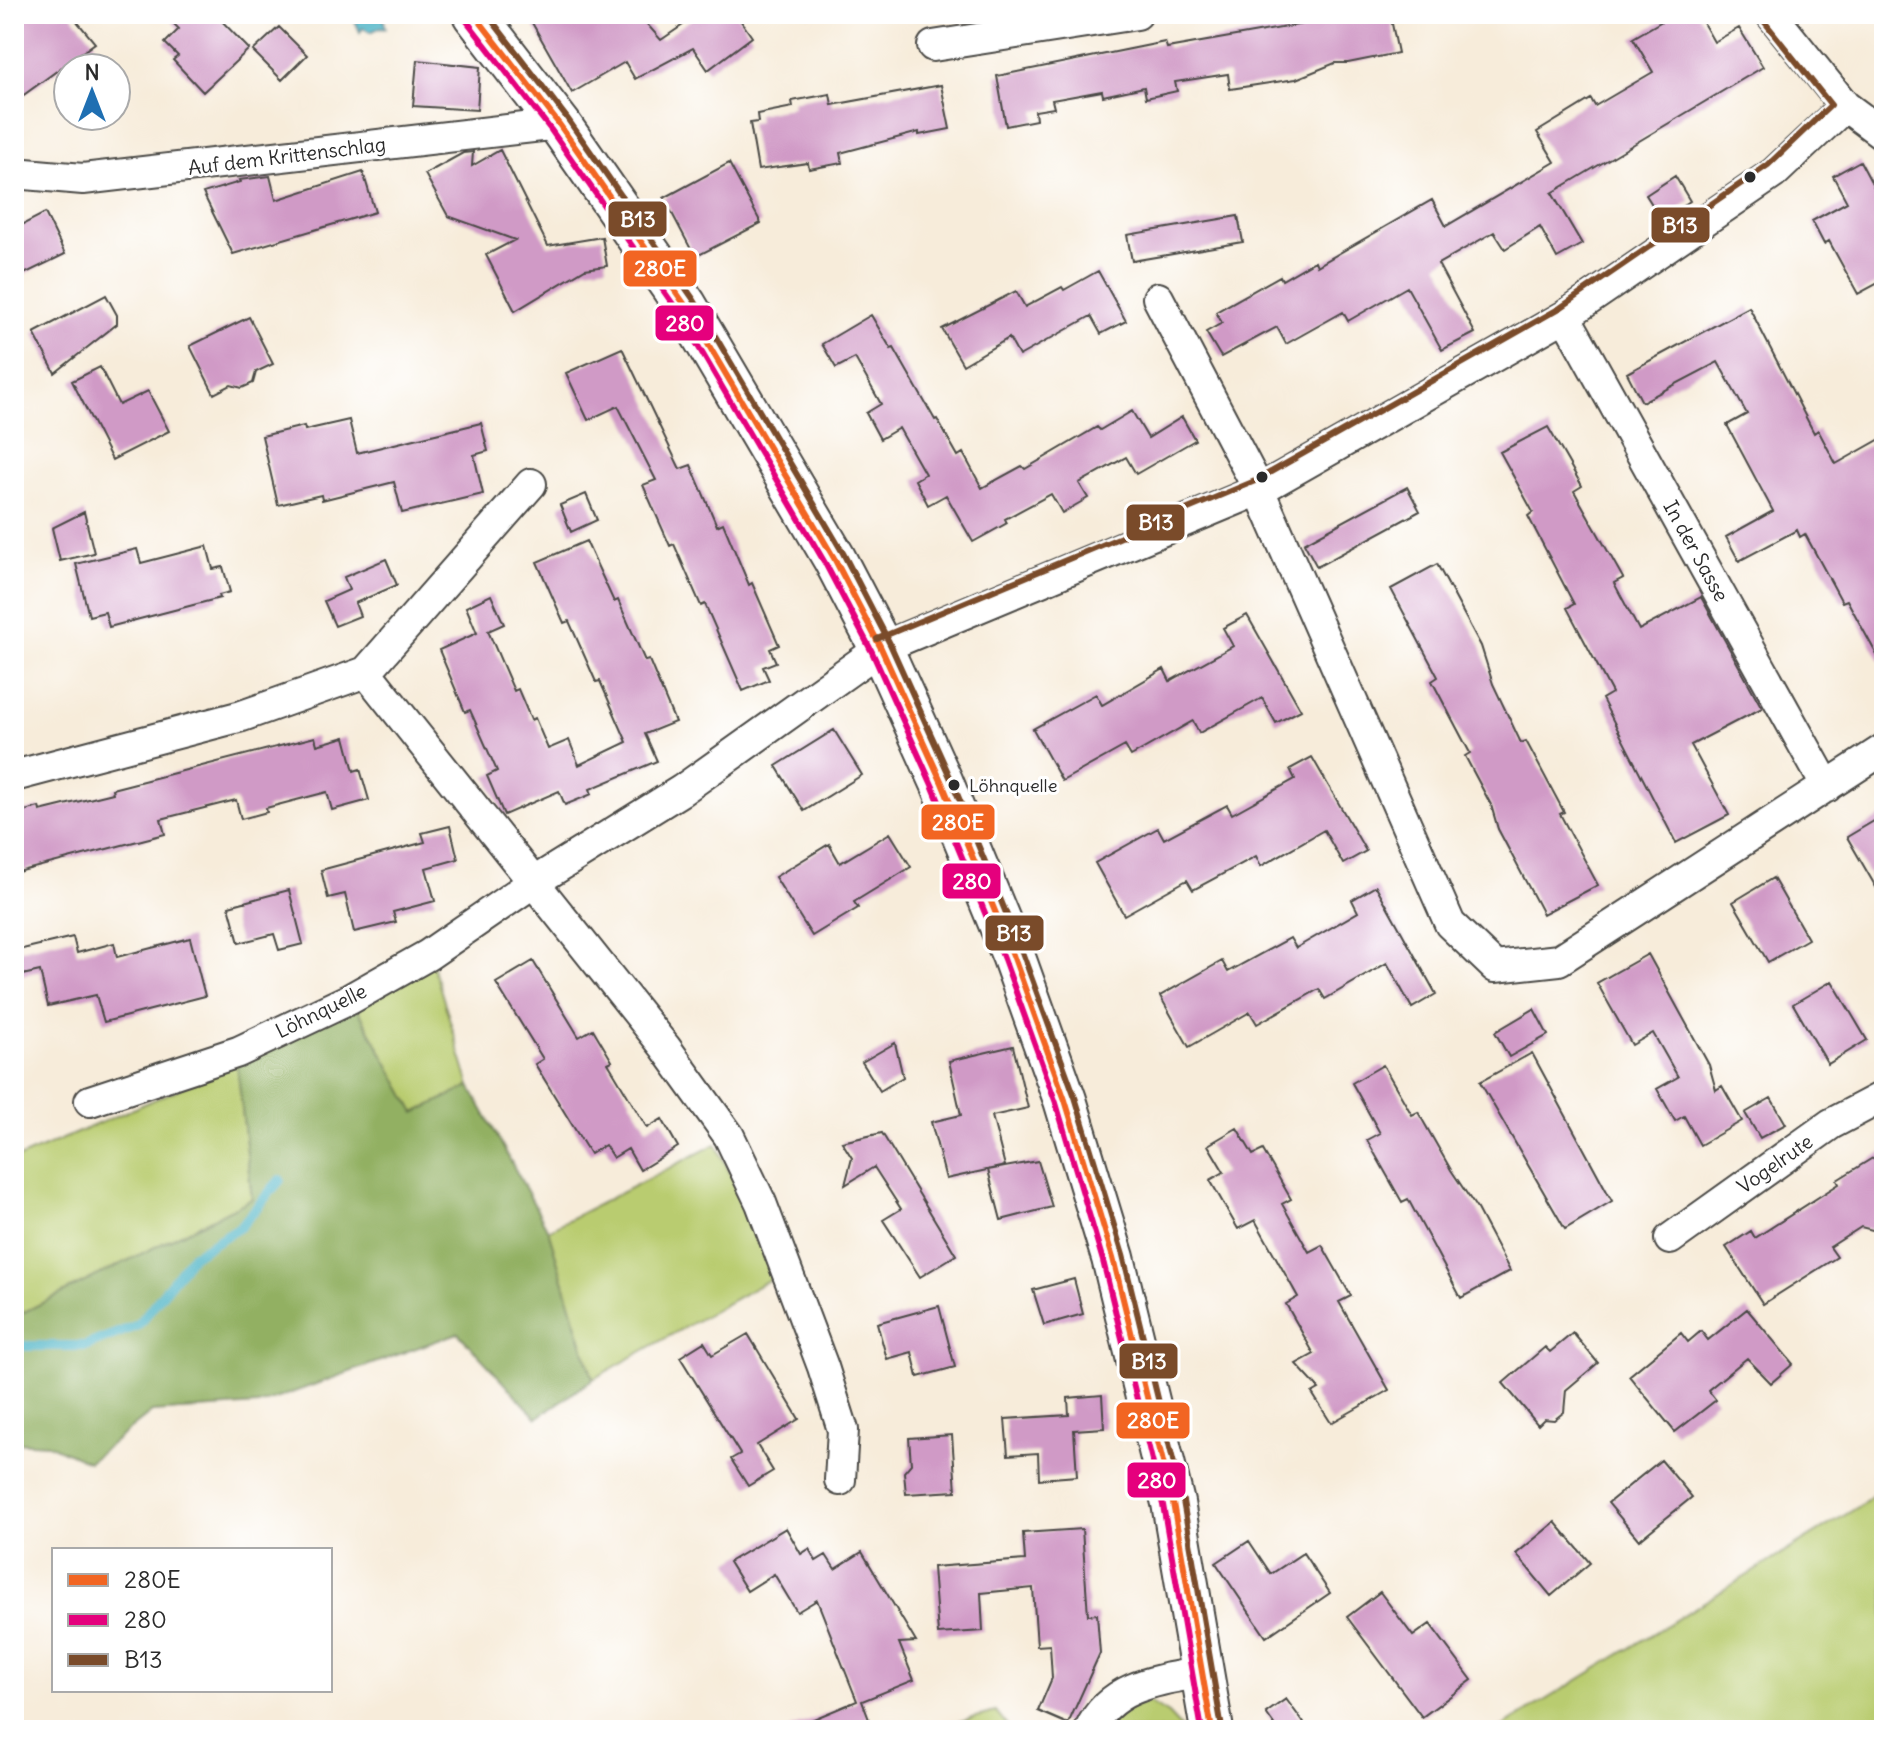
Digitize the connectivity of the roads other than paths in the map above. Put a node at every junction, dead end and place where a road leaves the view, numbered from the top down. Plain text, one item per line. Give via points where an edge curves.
1 (474, 14) edge
2 (1137, 14) edge
3 (1771, 14) edge
4 (933, 46) dead end
5 (1845, 106) junction
6 (559, 124) junction
7 (1884, 135) edge
8 (14, 173) edge
9 (1158, 298) dead end
10 (1565, 316) junction
11 (531, 484) dead end
12 (1259, 490) junction
13 (881, 648) junction
14 (366, 672) junction
15 (1884, 749) edge
16 (14, 776) edge
17 (1827, 787) junction
18 (534, 882) junction
19 (1884, 1096) edge
20 (90, 1101) dead end
21 (1670, 1239) dead end
22 (840, 1480) dead end
23 (1203, 1672) junction
24 (1090, 1730) edge
25 (1212, 1730) edge

1 - 6 street
2 - 4 street
3 - 5 street
5 - 7 street
5 - 10 street, Löhnquelle via 1774,173
6 - 8 street, Auf dem Krittenschlag via 83,179
6 - 13 street via 685,305 786,473
9 - 12 street
10 - 12 street, Löhnquelle
10 - 17 street, In der Sasse
11 - 14 street
12 - 13 street, Löhnquelle
12 - 17 street via 1450,924 1495,967 1559,960
13 - 18 street, Löhnquelle via 682,790
13 - 23 street via 1013,955 1065,1100 1148,1396
14 - 16 street via 242,716
14 - 18 street
15 - 17 street
18 - 20 street, Löhnquelle via 428,955 350,999 238,1052
18 - 22 street via 729,1136 761,1203 823,1367 843,1430
19 - 21 street, Vogelrute via 1831,1124
23 - 24 street via 1113,1698
23 - 25 street

